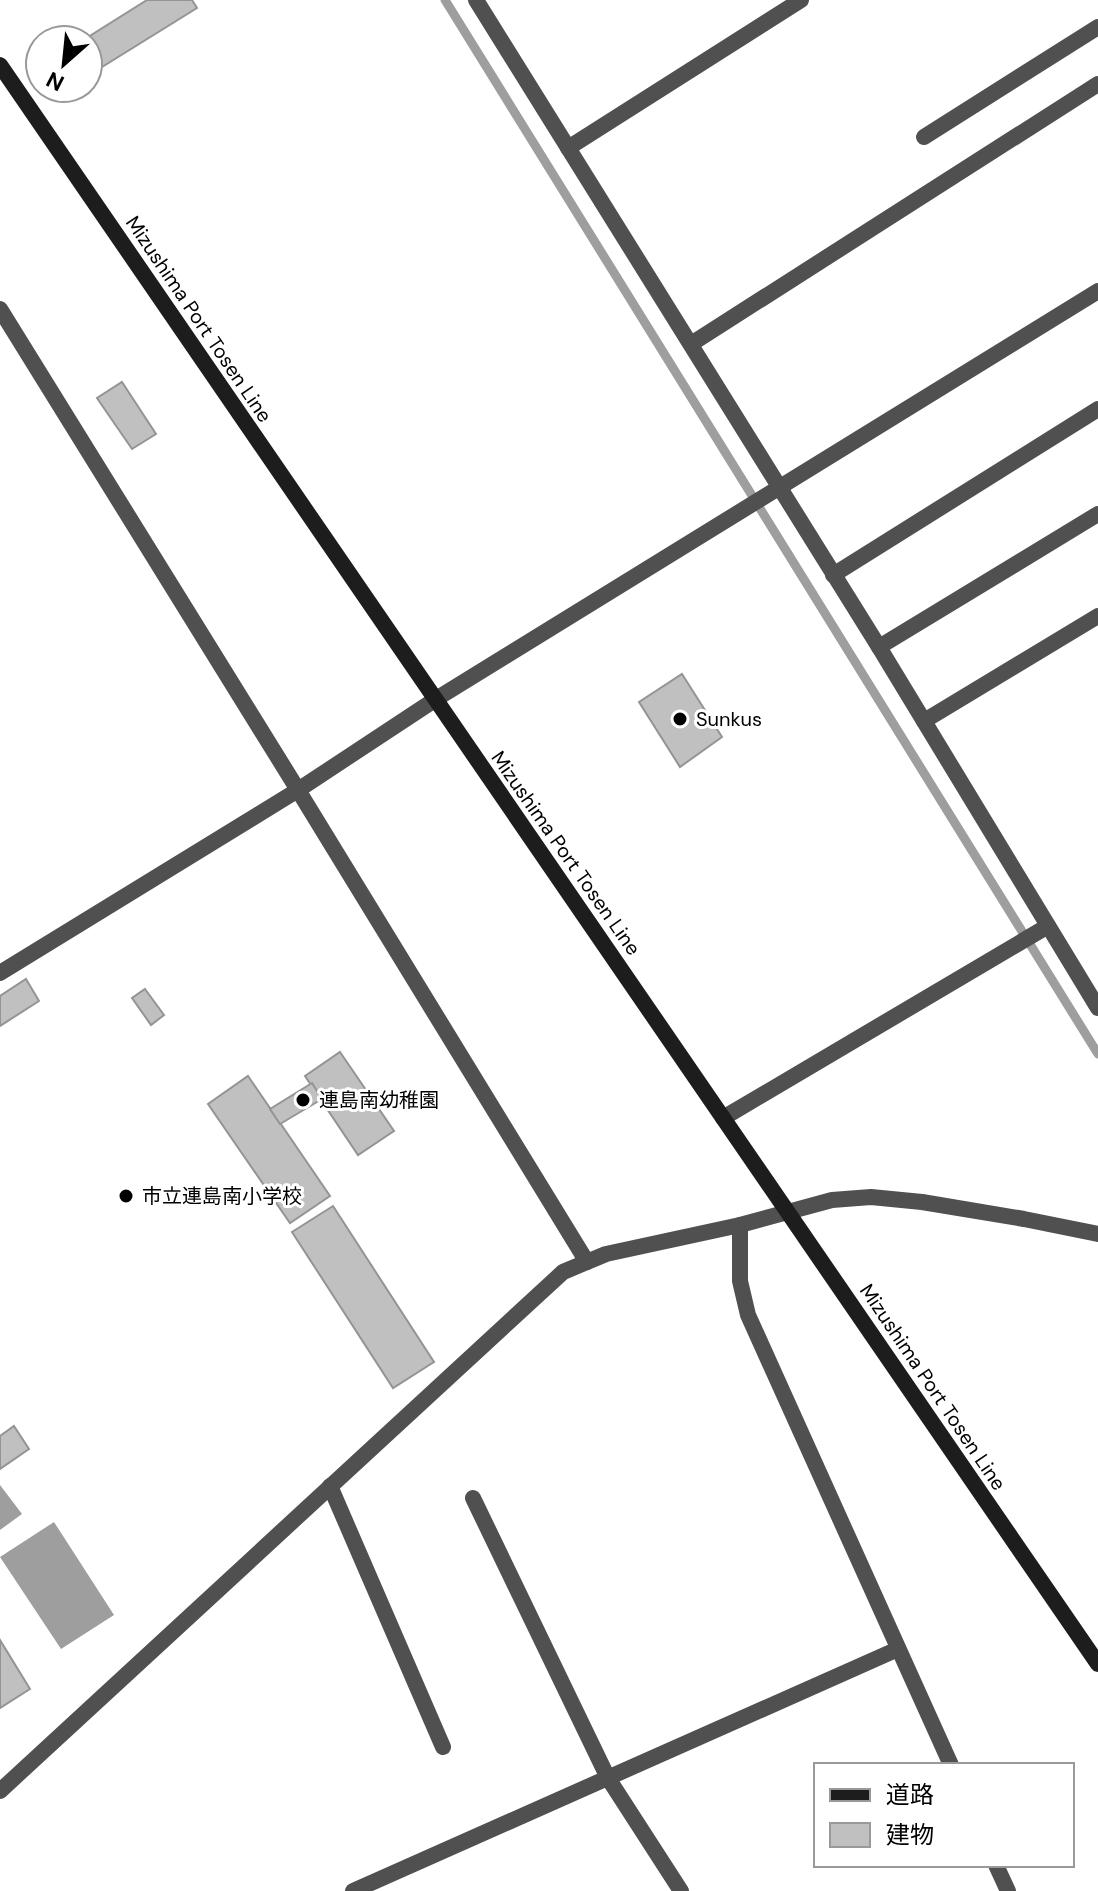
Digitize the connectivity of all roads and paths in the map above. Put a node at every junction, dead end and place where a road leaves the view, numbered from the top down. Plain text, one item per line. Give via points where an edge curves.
1 (801, 0) edge
2 (479, 1) edge
3 (1098, 27) edge
4 (0, 65) edge
5 (1098, 84) edge
6 (924, 137) dead end
7 (568, 148) junction
8 (1098, 291) edge
9 (0, 309) edge
10 (691, 344) junction
11 (1098, 409) edge
12 (780, 488) junction
13 (1098, 514) edge
14 (833, 575) junction
15 (1098, 616) edge
16 (879, 647) junction
17 (436, 699) junction
18 (924, 721) junction
19 (298, 790) junction
20 (1034, 934) junction
21 (0, 973) edge
22 (1098, 1008) edge
23 (723, 1118) junction
24 (787, 1212) junction
25 (740, 1225) junction
26 (1098, 1234) edge
27 (587, 1262) junction
28 (330, 1486) junction
29 (473, 1498) dead end
30 (898, 1649) junction
31 (1098, 1664) edge
32 (443, 1747) dead end
33 (950, 1763) edge
34 (608, 1778) junction
35 (0, 1791) edge
36 (997, 1867) edge
37 (353, 1891) edge
38 (681, 1891) edge
39 (1008, 1891) edge

1 - 7 street
2 - 7 street
3 - 6 street
4 - 17 main road, Mizushima Port Tosen Line
5 - 10 street
7 - 10 street
8 - 12 street
9 - 19 street
10 - 12 street
11 - 14 street
12 - 14 street
12 - 17 street
13 - 16 street
14 - 16 street
15 - 18 street
16 - 18 street
17 - 19 street
17 - 23 main road, Mizushima Port Tosen Line
18 - 20 street
19 - 21 street
19 - 27 street
20 - 22 street
20 - 23 street
23 - 24 main road, Mizushima Port Tosen Line
24 - 25 street
24 - 26 street via 871,1197
24 - 31 main road, Mizushima Port Tosen Line
25 - 27 street
25 - 30 street via 740,1281 748,1315
27 - 28 street via 563,1272
28 - 32 street
28 - 35 street
29 - 34 street
30 - 33 street
30 - 34 street
34 - 37 street
34 - 38 street
36 - 39 street

